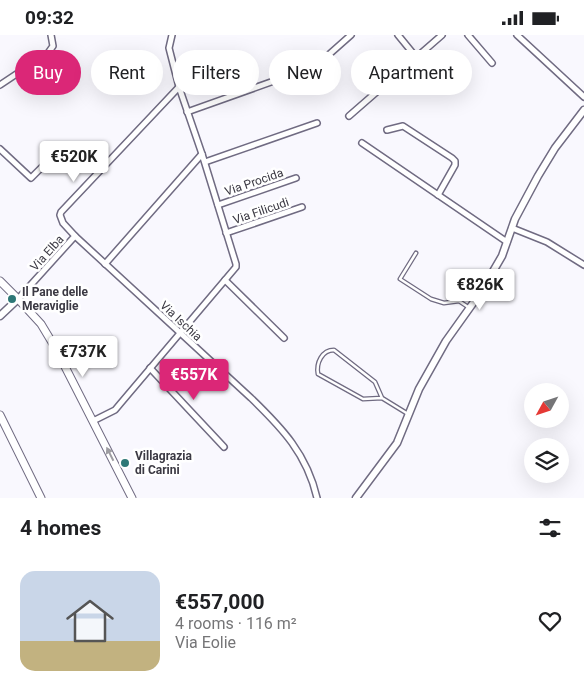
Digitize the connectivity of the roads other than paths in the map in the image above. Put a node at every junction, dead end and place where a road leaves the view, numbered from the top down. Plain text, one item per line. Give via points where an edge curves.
1 (50, 35) edge
2 (351, 35) edge
3 (398, 35) edge
4 (442, 35) edge
5 (468, 35) edge
6 (517, 35) edge
7 (172, 37) edge
8 (410, 50) edge
9 (424, 50) edge
10 (492, 63) dead end
11 (173, 64) edge
12 (0, 85) edge
13 (173, 93) edge
14 (182, 95) edge
15 (373, 95) edge
16 (584, 97) edge
17 (584, 109) edge
18 (187, 111) junction
19 (349, 116) dead end
20 (317, 123) dead end
21 (387, 130) dead end
22 (362, 143) dead end
23 (0, 149) edge
24 (202, 154) junction
25 (51, 158) dead end
26 (205, 162) junction
27 (296, 178) dead end
28 (438, 195) junction
29 (218, 205) junction
30 (302, 207) dead end
31 (512, 228) junction
32 (226, 233) junction
33 (75, 236) junction
34 (507, 242) junction
35 (416, 253) dead end
36 (105, 264) junction
37 (584, 265) edge
38 (225, 280) junction
39 (0, 281) edge
40 (18, 299) junction
41 (470, 307) junction
42 (0, 316) edge
43 (180, 334) junction
44 (284, 338) dead end
45 (150, 368) junction
46 (382, 398) junction
47 (0, 415) edge
48 (409, 415) junction
49 (94, 421) junction
50 (224, 447) dead end
51 (41, 498) edge
52 (132, 498) edge
53 (317, 498) edge
54 (356, 498) edge

1 - 12 street via 53,46 48,53
2 - 18 street via 316,66
3 - 8 street
4 - 9 street
5 - 10 street
6 - 16 street
7 - 11 street via 169,48
13 - 33 street, Via Elba via 61,212 63,223
14 - 18 street
15 - 19 street
17 - 31 street via 545,164
18 - 24 street
20 - 26 street
21 - 28 street via 403,126 455,161 456,165
22 - 28 street
23 - 25 street via 31,179
24 - 26 street
24 - 36 street
26 - 29 street
27 - 29 street, Via Procida
28 - 34 street
29 - 32 street
30 - 32 street, Via Filicudi
31 - 34 street
31 - 37 street via 547,242
32 - 38 street via 236,264
33 - 36 street, Via Ischia
33 - 40 street, Via Elba
34 - 41 street via 502,256
35 - 41 lane via 400,279 431,299 444,303 459,301
36 - 43 street, Via Ischia
38 - 43 street
38 - 44 street
39 - 40 main road
40 - 42 street
40 - 49 main road via 56,349
41 - 48 street via 446,341 419,389
43 - 45 street
43 - 53 street, Via Ischia via 279,426 308,470
45 - 49 street via 115,410
45 - 50 street
46 - 46 lane via 363,399 318,374 323,353 334,350 341,355 375,382
46 - 48 lane
47 - 51 main road
48 - 54 street via 397,443
52 -> 49 main road

